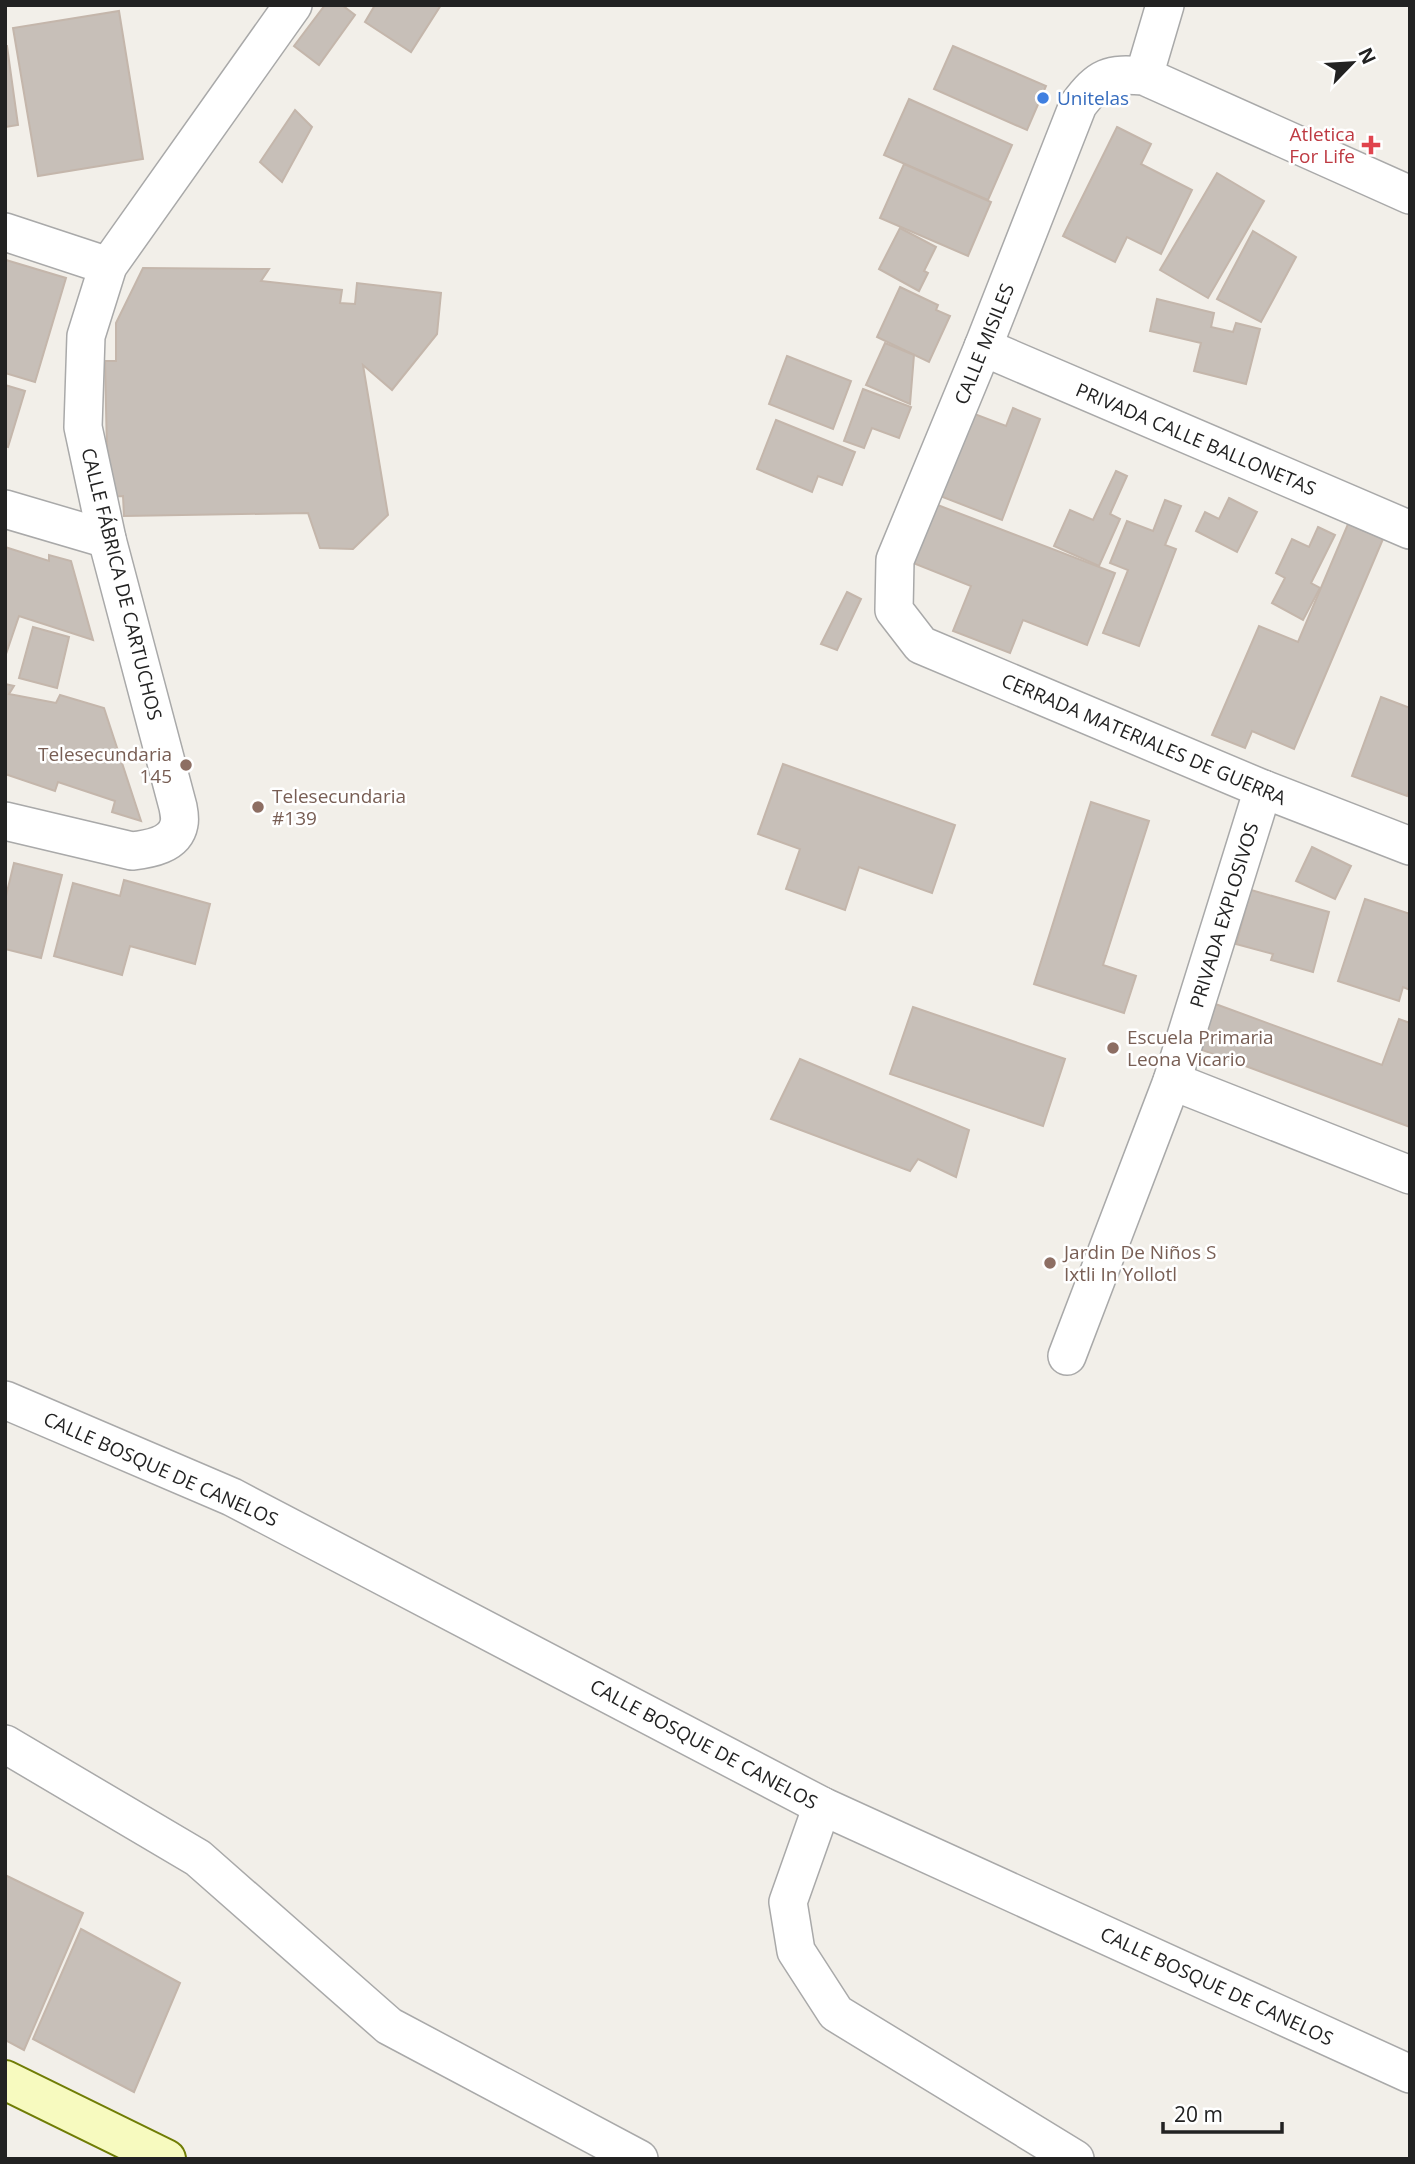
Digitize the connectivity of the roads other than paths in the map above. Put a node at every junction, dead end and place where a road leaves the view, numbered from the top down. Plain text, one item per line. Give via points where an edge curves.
1 (293, 5) edge
2 (1165, 5) edge
3 (1144, 76) junction
4 (1410, 195) edge
5 (5, 232) edge
6 (108, 266) junction
7 (983, 347) junction
8 (5, 509) edge
9 (1410, 530) edge
10 (107, 539) junction
11 (894, 610) joint
12 (1263, 789) junction
13 (5, 821) edge
14 (1410, 846) edge
15 (1172, 1081) junction
16 (1410, 1175) edge
17 (1067, 1356) dead end
18 (5, 1400) edge
19 (5, 1745) edge
20 (822, 1806) junction
21 (1410, 2074) edge
22 (5, 2080) edge
23 (166, 2159) edge
24 (639, 2159) edge
25 (1075, 2159) edge

1 - 6 street, CALLE FÁBRICA DE CARTUCHOS
2 - 3 street
3 - 4 street
3 - 7 street, CALLE MISILES via 1117,74 1094,84 1078,105
5 - 6 street
6 - 10 street, CALLE FÁBRICA DE CARTUCHOS via 86,336 83,427
7 - 9 street, PRIVADA CALLE BALLONETAS
7 - 11 street, CALLE MISILES via 895,560
8 - 10 street
10 - 13 street, CALLE FÁBRICA DE CARTUCHOS via 179,825 172,838 153,849 132,851
11 - 12 street, CERRADA MATERIALES DE GUERRA via 921,645
12 - 14 street, CERRADA MATERIALES DE GUERRA
12 - 15 street, PRIVADA EXPLOSIVOS
15 - 16 street
15 - 17 street, PRIVADA EXPLOSIVOS
18 - 20 street, CALLE BOSQUE DE CANELOS via 232,1497
19 - 24 street via 198,1858 389,2026
20 - 21 street, CALLE BOSQUE DE CANELOS
20 - 25 street via 788,1902 796,1951 836,2012
22 - 23 main road

